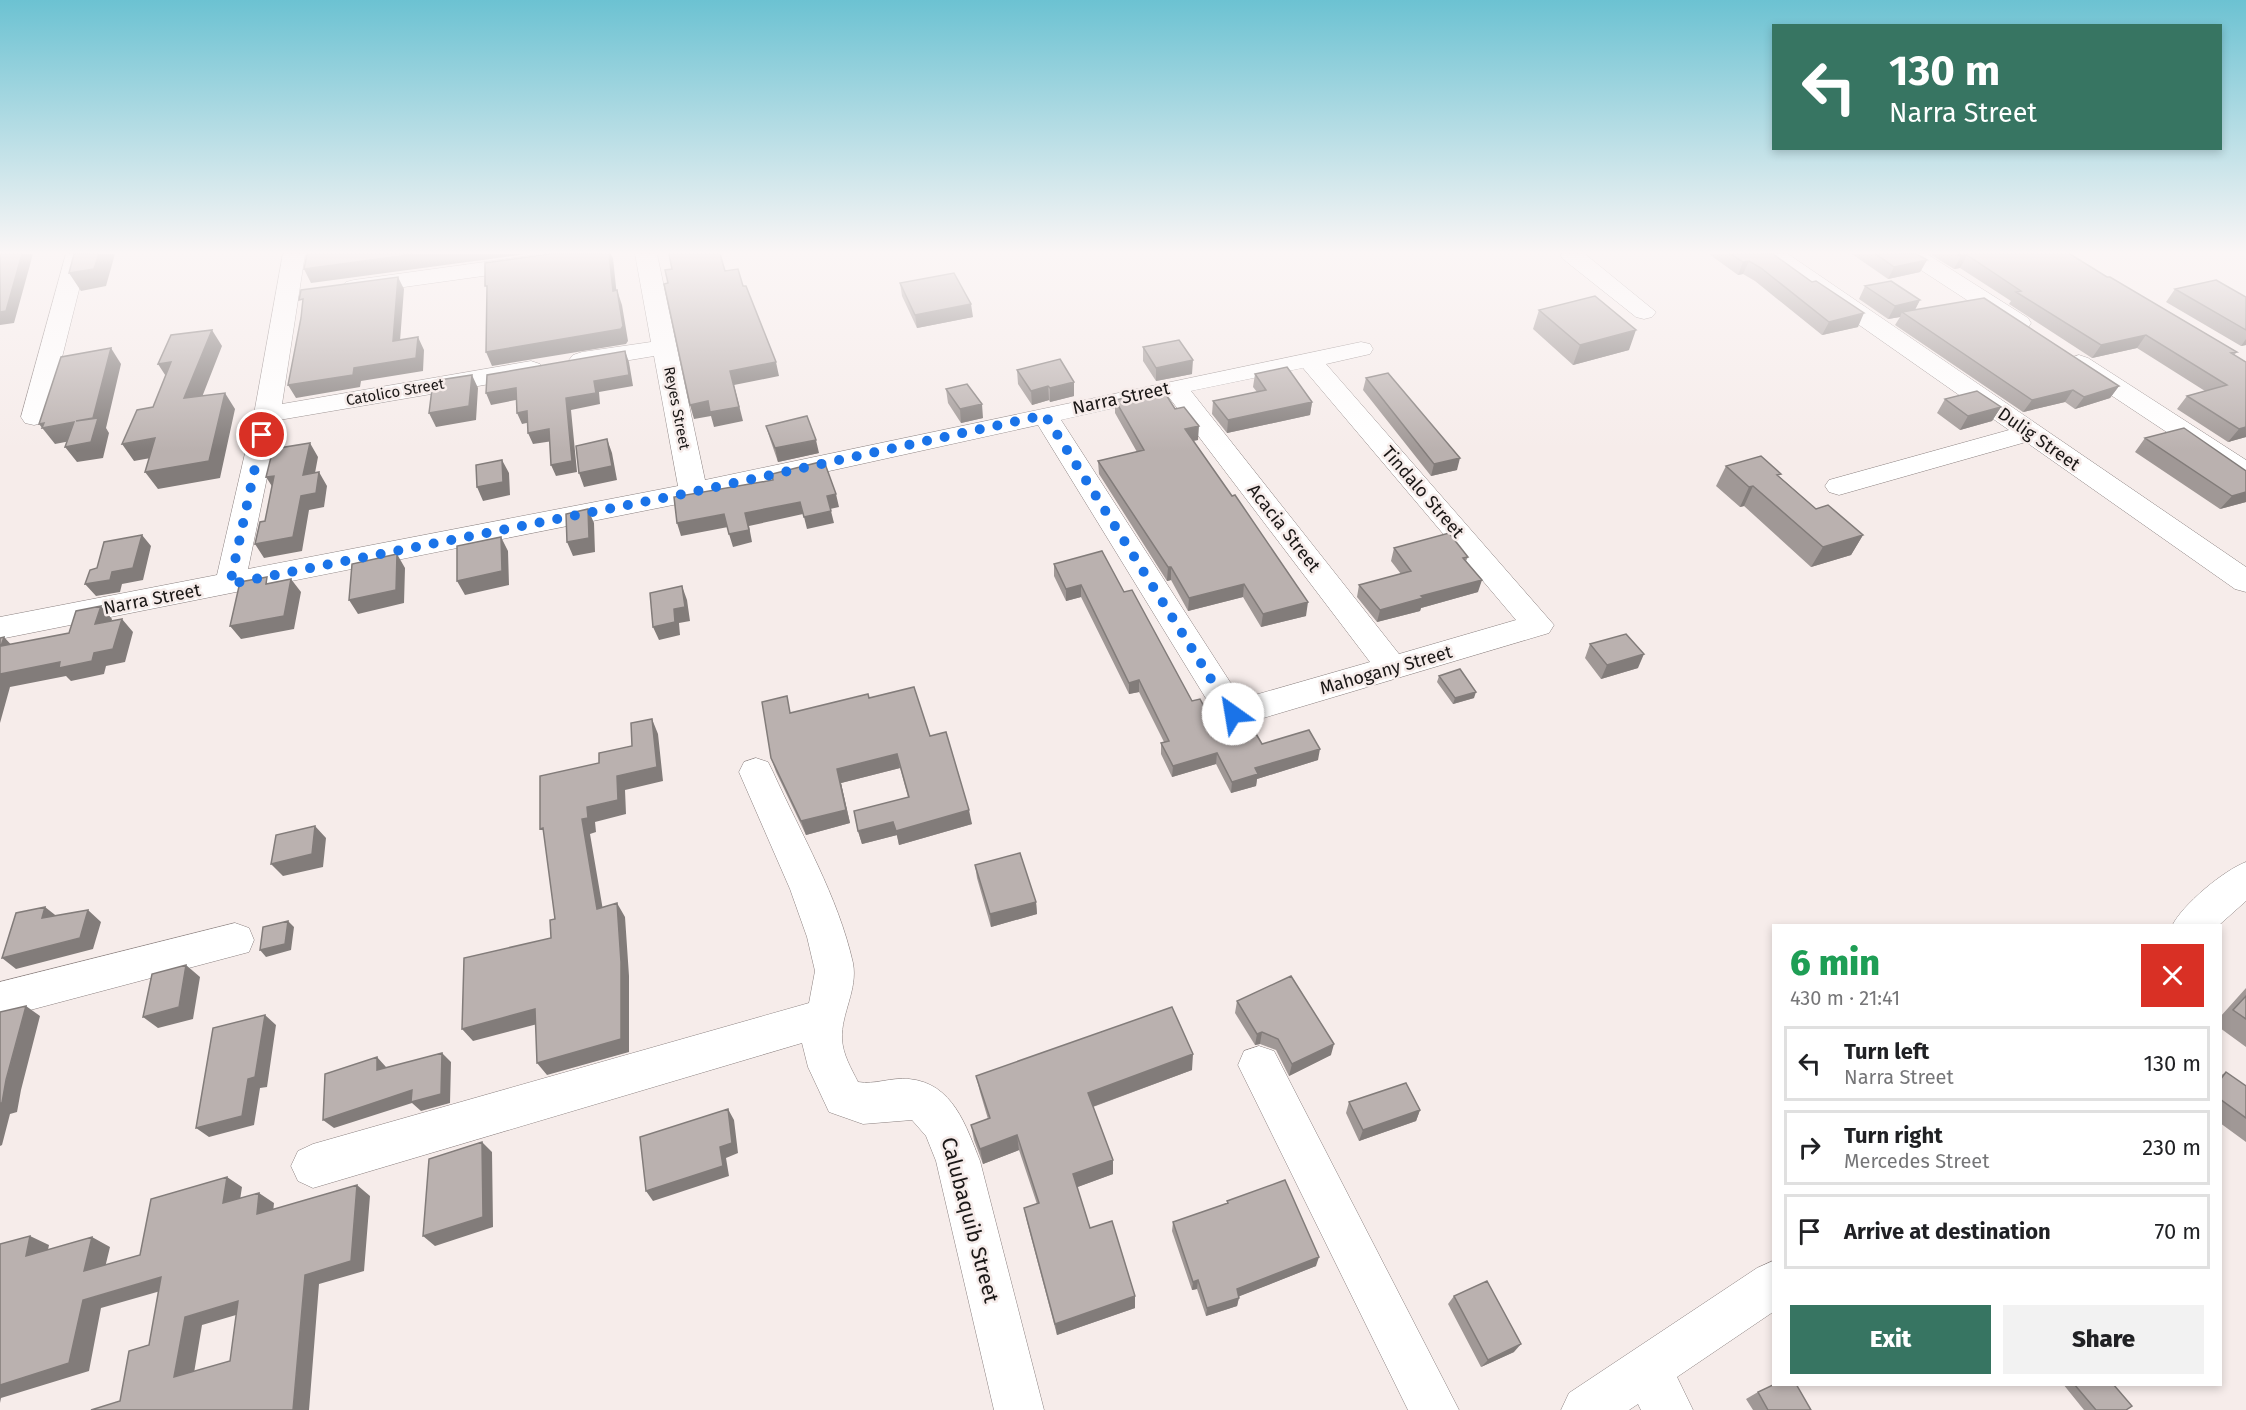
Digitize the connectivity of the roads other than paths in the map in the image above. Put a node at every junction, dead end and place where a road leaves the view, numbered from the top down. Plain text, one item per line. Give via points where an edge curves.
1 (60, 320) edge
2 (291, 320) edge
3 (660, 320) edge
4 (1867, 320) edge
5 (2013, 320) edge
6 (665, 346) junction
7 (1361, 349) dead end
8 (1308, 359) junction
9 (1174, 387) junction
10 (267, 414) junction
11 (1045, 415) junction
12 (34, 417) dead end
13 (2029, 433) junction
14 (2246, 472) edge
15 (1839, 486) dead end
16 (693, 492) junction
17 (2246, 582) edge
18 (230, 584) junction
19 (1538, 625) joint
20 (0, 628) edge
21 (1393, 669) junction
22 (756, 772) dead end
23 (2246, 878) edge
24 (2193, 924) edge
25 (235, 940) dead end
26 (0, 1000) edge
27 (826, 1017) junction
28 (1259, 1065) dead end
29 (313, 1166) dead end
30 (1772, 1285) edge
31 (1645, 1369) junction
32 (1019, 1410) edge
33 (1434, 1410) edge
34 (1586, 1410) edge
35 (1668, 1410) edge

1 - 12 street
2 - 10 street
3 - 6 street, Reyes Street
4 - 13 street, Dulig Street
5 - 14 street
6 - 10 street, Catolico Street
6 - 16 street, Reyes Street
7 - 8 street, Narra Street
8 - 9 street, Narra Street
8 - 19 street, Tindalo Street
9 - 11 street, Narra Street
9 - 21 street, Acacia Street
10 - 18 street
11 - 16 street, Narra Street
11 - 21 street, Mahogany Street via 1233,714
13 - 15 street
13 - 17 street, Dulig Street
16 - 18 street, Narra Street
18 - 20 street, Narra Street
19 - 21 street, Mahogany Street
22 - 27 street, Calubaquib Street via 817,911 834,964
23 - 24 street
25 - 26 street
27 - 29 street
27 - 32 street, Calubaquib Street via 824,1053 844,1098 870,1105 918,1101 945,1127 958,1161
28 - 33 street
30 - 31 street
31 - 34 street
31 - 35 street

